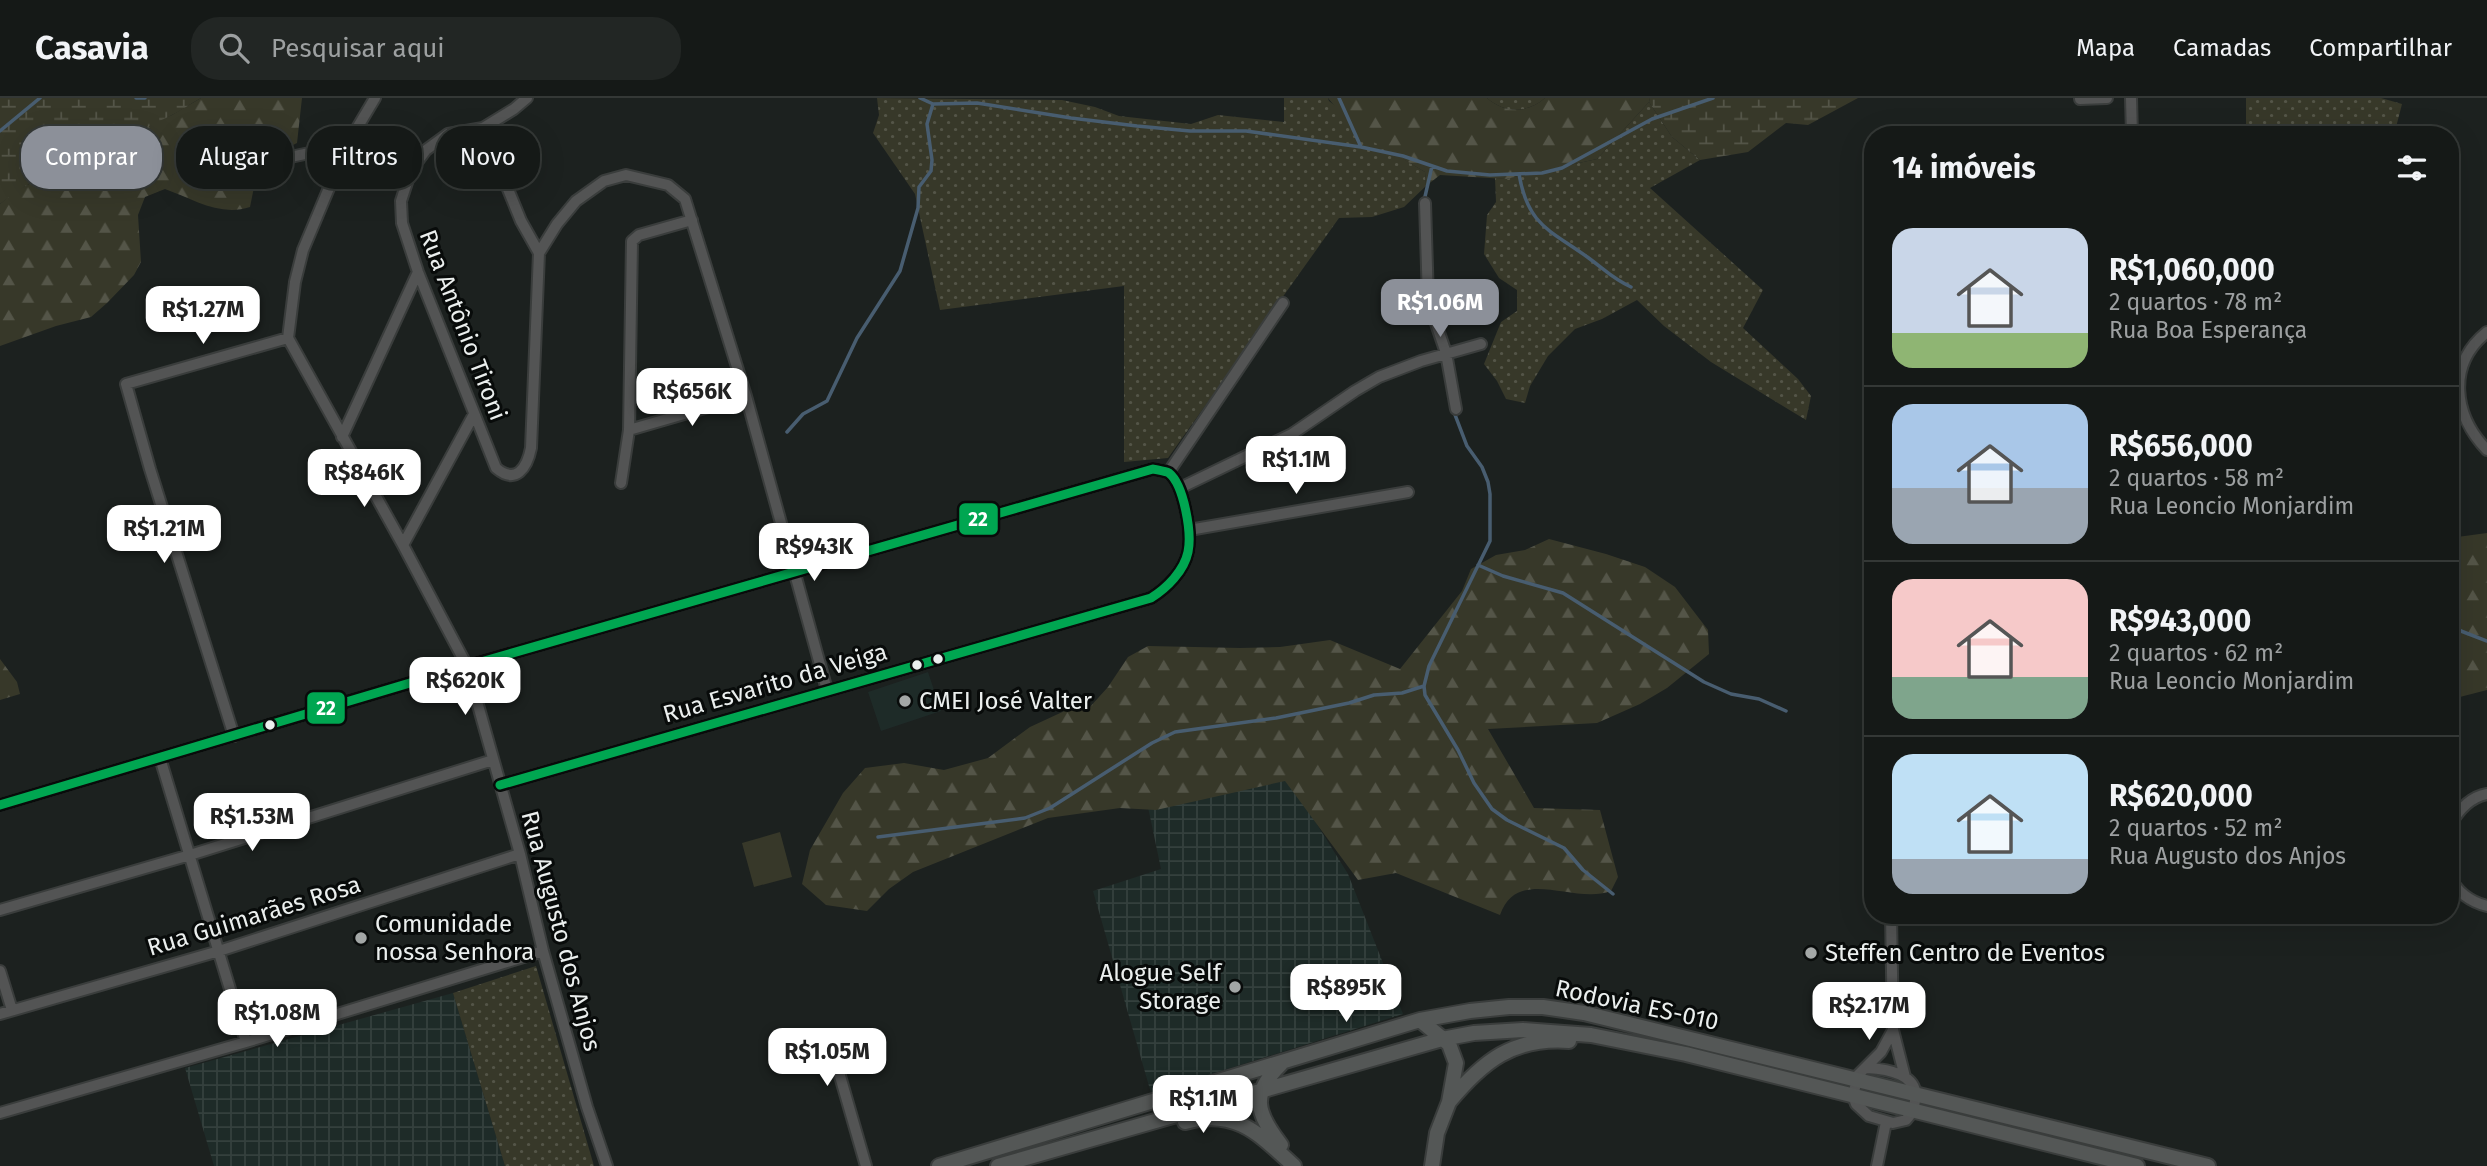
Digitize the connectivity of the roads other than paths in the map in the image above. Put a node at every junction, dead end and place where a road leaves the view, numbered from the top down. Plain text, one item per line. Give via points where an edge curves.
1 (375, 98) edge
2 (527, 98) edge
3 (2107, 98) edge
4 (2131, 98) edge
5 (2080, 99) edge
6 (358, 126) edge
7 (486, 126) edge
8 (2132, 126) edge
9 (436, 142) edge
10 (329, 189) edge
11 (508, 189) edge
12 (1425, 202) dead end
13 (692, 220) junction
14 (539, 253) junction
15 (418, 272) junction
16 (1283, 303) dead end
17 (2487, 332) edge
18 (288, 338) junction
19 (1481, 344) dead end
20 (1446, 354) junction
21 (2459, 378) edge
22 (746, 396) junction
23 (2459, 408) edge
24 (1455, 409) dead end
25 (473, 416) junction
26 (629, 430) junction
27 (342, 437) junction
28 (2487, 450) edge
29 (1168, 473) junction
30 (621, 483) dead end
31 (1180, 488) junction
32 (1408, 492) dead end
33 (1189, 530) junction
34 (403, 545) junction
35 (795, 572) junction
36 (467, 666) junction
37 (827, 690) junction
38 (234, 736) junction
39 (160, 758) junction
40 (493, 761) junction
41 (499, 785) junction
42 (2487, 794) edge
43 (0, 805) edge
44 (2459, 809) edge
45 (190, 855) junction
46 (520, 855) junction
47 (2459, 889) edge
48 (2487, 906) edge
49 (0, 910) edge
50 (1891, 924) edge
51 (219, 951) junction
52 (543, 951) junction
53 (0, 971) edge
54 (12, 1010) junction
55 (0, 1014) edge
56 (1420, 1020) junction
57 (1893, 1030) junction
58 (1442, 1039) junction
59 (246, 1042) junction
60 (879, 1052) dead end
61 (1686, 1054) junction
62 (1282, 1063) junction
63 (1867, 1068) junction
64 (1905, 1077) junction
65 (1856, 1081) junction
66 (1261, 1090) junction
67 (1853, 1096) junction
68 (1916, 1096) junction
69 (1449, 1102) junction
70 (1913, 1111) junction
71 (0, 1113) edge
72 (1886, 1122) junction
73 (1112, 1132) junction
74 (607, 1166) edge
75 (866, 1166) edge
76 (939, 1166) edge
77 (998, 1166) edge
78 (1295, 1166) edge
79 (1432, 1166) edge
80 (1877, 1166) edge
81 (2137, 1166) edge
82 (2208, 1166) edge

1 - 6 street
2 - 7 street, Rua Antônio Tironi
3 - 5 street
4 - 8 street
9 - 15 street, Rua Antônio Tironi via 411,170 401,201 402,223
10 - 18 street via 303,250
11 - 14 street
12 - 20 street via 1428,300
13 - 14 street via 685,199 668,185 626,175 604,181 576,201
13 - 22 street
13 - 26 street via 639,235 632,242
14 - 25 street, Rua Antônio Tironi via 528,464 510,475 496,468
15 - 25 street, Rua Antônio Tironi
15 - 27 street
16 - 29 street
17 - 21 street via 2468,355
18 - 27 street, Rua Augusto dos Anjos
18 - 38 street via 126,384
19 - 20 street
20 - 24 street
20 - 31 street via 1379,377 1292,434
22 - 26 street
22 - 35 street
23 - 28 street
25 - 34 street
26 - 30 street
27 - 34 street, Rua Augusto dos Anjos
29 - 31 street, Rua Esvarito da Veiga
29 - 35 street via 1153,469
31 - 33 street, Rua Esvarito da Veiga
32 - 33 street
33 - 37 street, Rua Esvarito da Veiga via 1184,563 1171,582 1151,598
34 - 36 street, Rua Augusto dos Anjos
35 - 36 street
35 - 37 street
36 - 38 street
36 - 40 street, Rua Augusto dos Anjos
37 - 41 street, Rua Esvarito da Veiga
38 - 39 street
39 - 43 street
39 - 45 street
40 - 41 street, Rua Augusto dos Anjos
40 - 45 street
41 - 46 street, Rua Augusto dos Anjos
42 - 44 street
45 - 49 street
45 - 51 street
46 - 51 street, Rua Guimarães Rosa
46 - 52 street, Rua Augusto dos Anjos
47 - 48 street via 2473,902
50 - 57 street
51 - 54 street, Rua Guimarães Rosa
51 - 59 street
52 - 59 street
52 - 74 street, Rua Augusto dos Anjos
53 - 54 street
54 - 55 street, Rua Guimarães Rosa
56 - 58 main road
56 - 62 main road, Rodovia ES-010
56 - 65 main road, Rodovia ES-010 via 1543,1007 1584,1013
57 - 63 street
57 - 64 street
58 - 61 main road, Rodovia ES-010 via 1474,1033 1560,1031
58 - 66 main road, Rodovia ES-010
58 - 69 main road via 1449,1044 1456,1063
59 - 71 street
60 - 75 street via 839,1064
61 - 67 main road, Rodovia ES-010
61 - 69 main road via 1669,1059 1559,1040 1520,1046 1471,1075
62 - 66 main road via 1267,1076
62 - 76 main road, Rodovia ES-010
63 - 64 street
63 - 65 street
64 - 68 street
65 - 67 street
65 - 68 main road, Rodovia ES-010
66 - 73 main road, Rodovia ES-010
66 - 78 main road via 1260,1111 1267,1128
67 - 70 main road, Rodovia ES-010
67 - 72 street via 1861,1111
68 - 70 street
68 - 82 main road, Rodovia ES-010
69 - 79 main road via 1437,1133
70 - 72 street via 1906,1121
70 - 81 main road, Rodovia ES-010
72 - 80 street
73 - 77 main road, Rodovia ES-010
73 - 78 main road via 1136,1135 1204,1116 1225,1118 1264,1138

